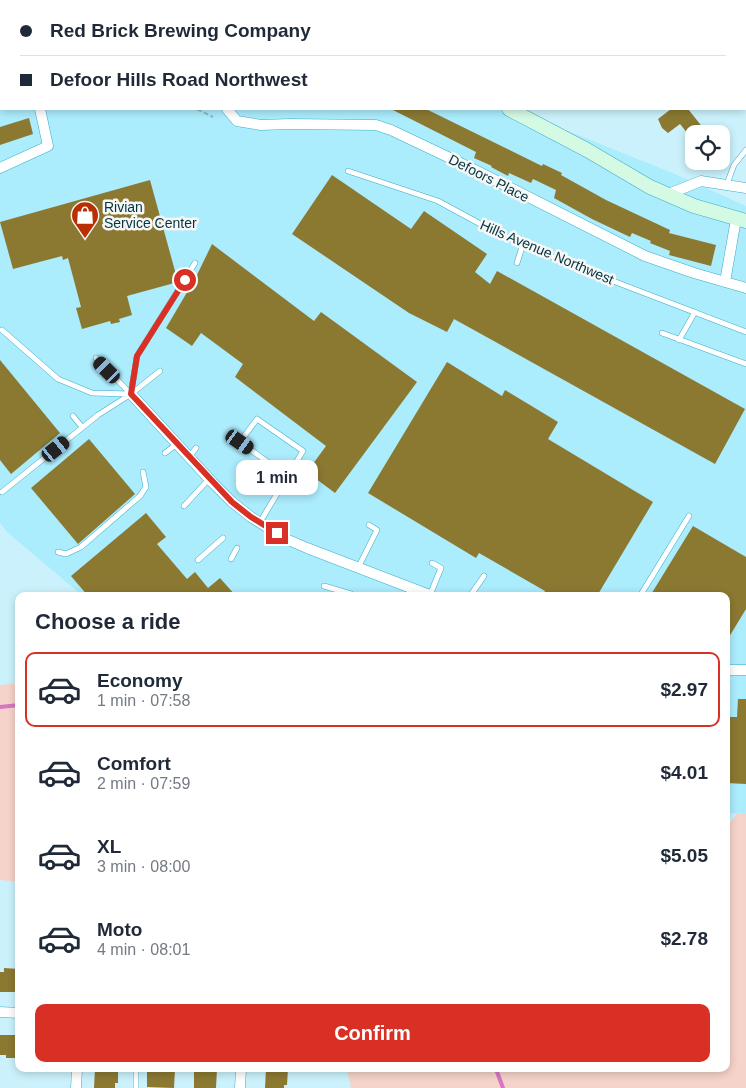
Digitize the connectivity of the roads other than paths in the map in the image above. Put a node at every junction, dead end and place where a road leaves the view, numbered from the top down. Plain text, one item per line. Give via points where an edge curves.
1 (40, 110) edge
2 (228, 110) edge
3 (511, 110) edge
4 (746, 150) edge
5 (0, 168) edge
6 (348, 172) dead end
7 (727, 184) junction
8 (746, 188) edge
9 (666, 194) junction
10 (741, 220) edge
11 (523, 244) junction
12 (195, 263) dead end
13 (517, 263) dead end
14 (725, 282) junction
15 (746, 288) edge
16 (695, 312) junction
17 (2, 330) dead end
18 (746, 332) edge
19 (662, 333) dead end
20 (679, 340) junction
21 (96, 358) dead end
22 (746, 364) edge
23 (160, 371) dead end
24 (131, 394) junction
25 (73, 416) dead end
26 (82, 427) junction
27 (177, 444) junction
28 (196, 448) dead end
29 (165, 454) dead end
30 (189, 457) junction
31 (142, 472) dead end
32 (287, 476) junction
33 (209, 479) junction
34 (2, 492) dead end
35 (184, 506) dead end
36 (689, 516) dead end
37 (260, 523) junction
38 (368, 525) dead end
39 (223, 538) dead end
40 (237, 548) dead end
41 (58, 552) dead end
42 (231, 559) dead end
43 (198, 560) dead end
44 (432, 563) dead end
45 (358, 568) junction
46 (484, 576) dead end
47 (324, 586) dead end
48 (344, 592) edge
49 (412, 592) edge
50 (432, 592) edge
51 (473, 592) edge
52 (642, 592) edge
53 (730, 670) edge
54 (746, 670) edge
55 (0, 1012) edge
56 (15, 1013) edge
57 (76, 1072) edge
58 (136, 1072) edge
59 (241, 1072) edge
60 (76, 1088) edge
61 (136, 1088) edge
62 (240, 1088) edge

1 - 5 street via 48,146
2 - 14 street, Defoors Place via 237,121 261,125 376,125 391,130 645,256
3 - 9 street
4 - 7 lane via 734,165
6 - 11 lane, Hills Avenue Northwest via 438,202
7 - 8 street
7 - 9 street via 701,180
9 - 10 street
10 - 14 street
11 - 13 lane
11 - 16 lane, Hills Avenue Northwest
12 - 24 lane via 137,356
14 - 15 street, Defoors Place
16 - 18 lane, Hills Avenue Northwest
16 - 20 lane
17 - 24 lane via 58,379 92,394
19 - 20 lane
20 - 22 lane
21 - 24 lane
23 - 24 lane
24 - 26 lane
24 - 27 street
25 - 26 lane
26 - 34 lane
27 - 29 lane
27 - 30 street
28 - 30 lane
30 - 33 street
31 - 41 lane via 146,487 140,496 81,547 66,554
32 - 32 lane via 303,451 256,419 240,442
32 - 37 lane
33 - 35 lane
33 - 37 street
36 - 52 lane
37 - 45 street via 286,539
38 - 45 lane via 377,530
39 - 43 lane
40 - 42 lane
44 - 50 lane via 441,568
45 - 49 street
46 - 51 lane
47 - 48 lane
53 - 54 street
55 - 56 street
57 - 60 street
58 - 61 lane
59 - 62 street

